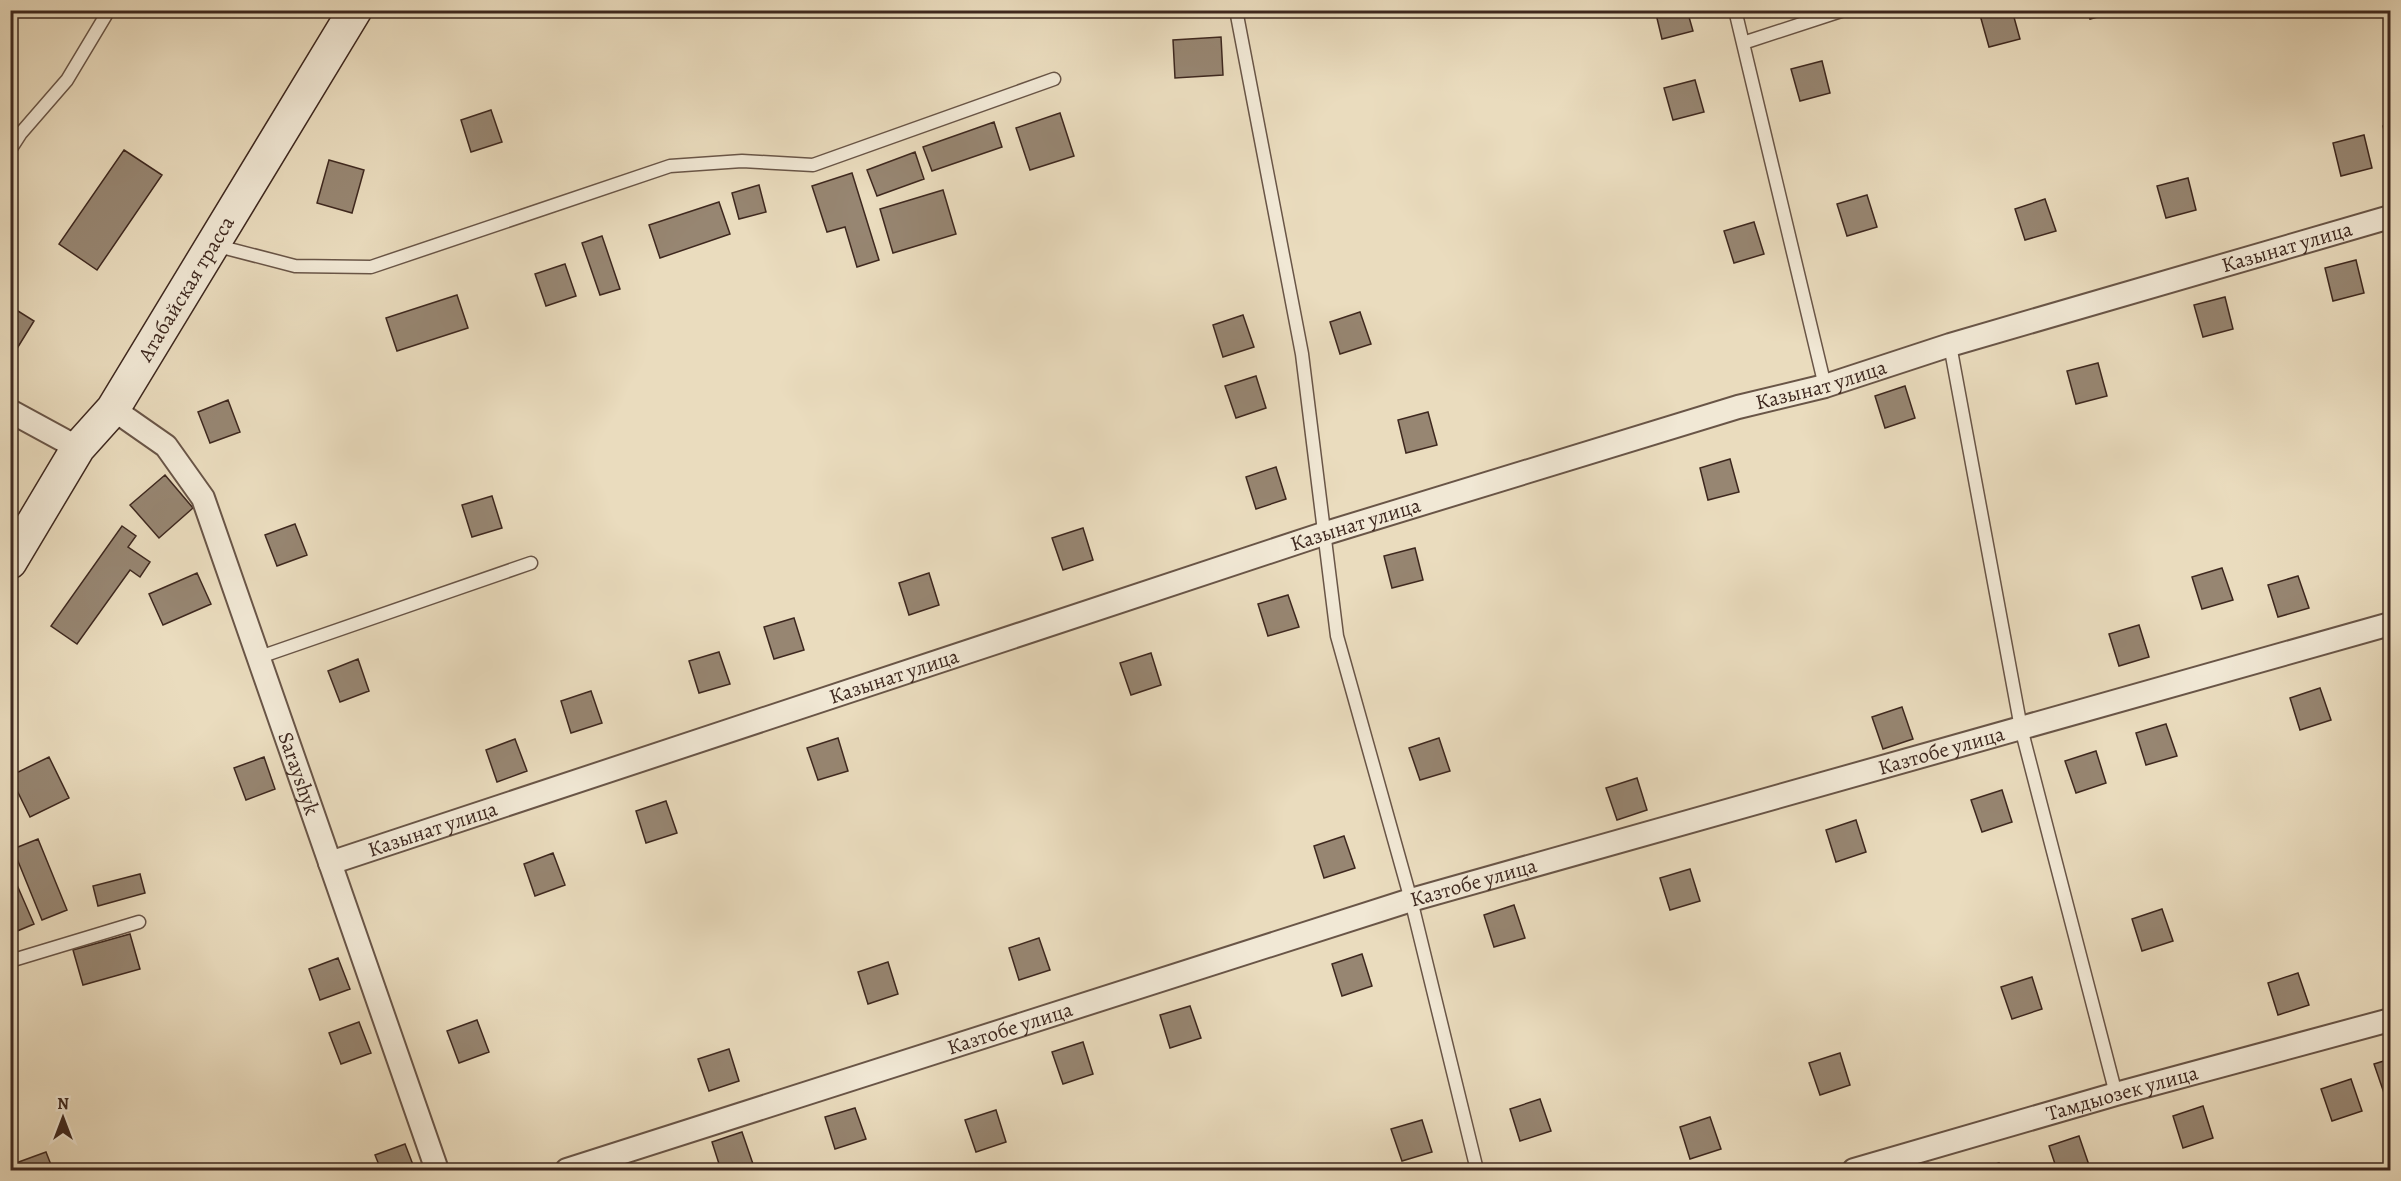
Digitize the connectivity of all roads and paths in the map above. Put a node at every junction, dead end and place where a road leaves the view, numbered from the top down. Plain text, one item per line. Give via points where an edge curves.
1 (109, 10) edge
2 (355, 10) edge
3 (1236, 10) edge
4 (1735, 10) edge
5 (1845, 10) edge
6 (1743, 43) junction
7 (1054, 79) dead end
8 (10, 150) edge
9 (2391, 217) edge
10 (213, 244) junction
11 (1950, 345) junction
12 (1825, 386) junction
13 (113, 409) junction
14 (10, 411) edge
15 (78, 448) junction
16 (1323, 534) junction
17 (10, 562) edge
18 (531, 563) dead end
19 (2391, 624) edge
20 (257, 658) junction
21 (2021, 728) junction
22 (330, 863) junction
23 (1411, 900) junction
24 (139, 922) dead end
25 (10, 961) edge
26 (2391, 1020) edge
27 (2116, 1094) junction
28 (437, 1170) edge
29 (567, 1170) edge
30 (1477, 1170) edge
31 (1854, 1170) edge

1 - 8 lane via 67,80
2 - 10 main road, Атабайская трасса
3 - 16 lane via 1302,354
4 - 6 lane
5 - 6 lane
6 - 12 lane
7 - 10 lane via 813,165 742,161 670,166 371,267 295,266
9 - 11 street, Казынат улица
10 - 13 main road, Атабайская трасса
11 - 12 street, Казынат улица
11 - 21 lane
12 - 16 street, Казынат улица via 1738,407
13 - 15 main road, Атабайская трасса
13 - 20 street, Sarayshyk via 166,446 203,498
14 - 15 street
15 - 17 main road, Атабайская трасса
16 - 22 street, Казынат улица
16 - 23 lane via 1337,636
18 - 20 lane
19 - 21 street, Казтобе улица
20 - 22 street, Sarayshyk
21 - 23 street, Казтобе улица
21 - 27 lane
22 - 28 street, Sarayshyk
23 - 29 street, Казтобе улица
23 - 30 lane
24 - 25 lane
26 - 27 street, Тамдыозек улица
27 - 31 street, Тамдыозек улица

